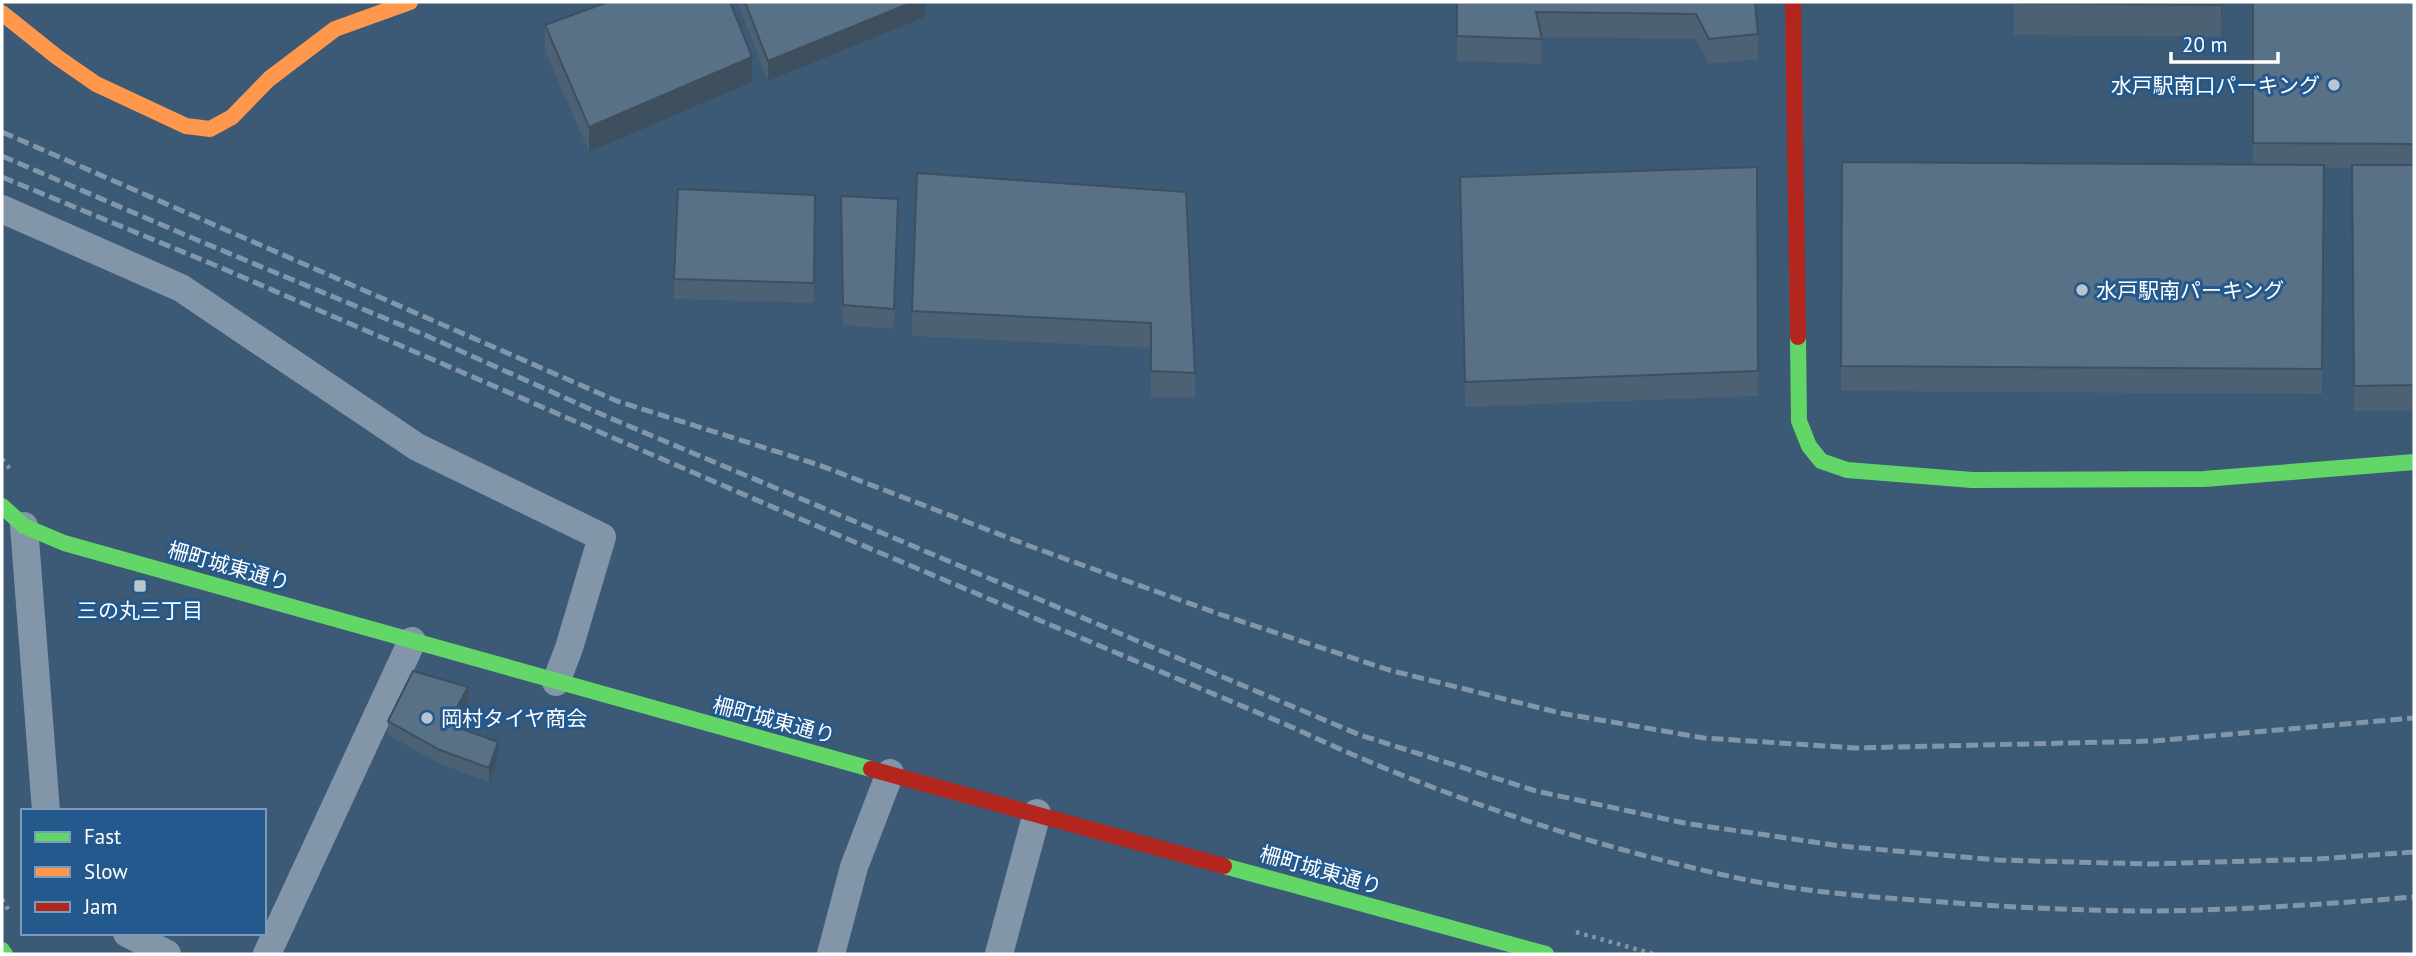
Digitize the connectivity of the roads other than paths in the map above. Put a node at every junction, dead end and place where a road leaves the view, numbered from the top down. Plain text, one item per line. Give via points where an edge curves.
1 (410, 2) edge
2 (1793, 2) edge
3 (2, 13) edge
4 (2, 209) edge
5 (2414, 462) edge
6 (2, 506) edge
7 (24, 526) junction
8 (412, 641) junction
9 (556, 682) junction
10 (890, 773) junction
11 (46, 809) edge
12 (1037, 813) junction
13 (131, 935) edge
14 (2, 950) edge
15 (5, 954) edge
16 (167, 954) edge
17 (267, 954) edge
18 (831, 954) edge
19 (999, 954) edge
20 (1546, 954) edge

1 - 3 main road via 335,29 268,79 232,117 210,129 186,126 96,84
2 - 5 main road via 1799,421 1821,461 1847,470 2025,481 2204,479
4 - 9 street via 181,288 417,447 602,537
6 - 7 main road, 柵町城東通り
7 - 8 main road, 柵町城東通り via 64,543
7 - 11 street
8 - 9 main road, 柵町城東通り
8 - 17 street
9 - 10 main road, 柵町城東通り
10 - 12 main road, 柵町城東通り
10 - 18 street via 854,867
12 - 19 street
12 - 20 main road, 柵町城東通り
13 - 16 street
14 - 15 main road

